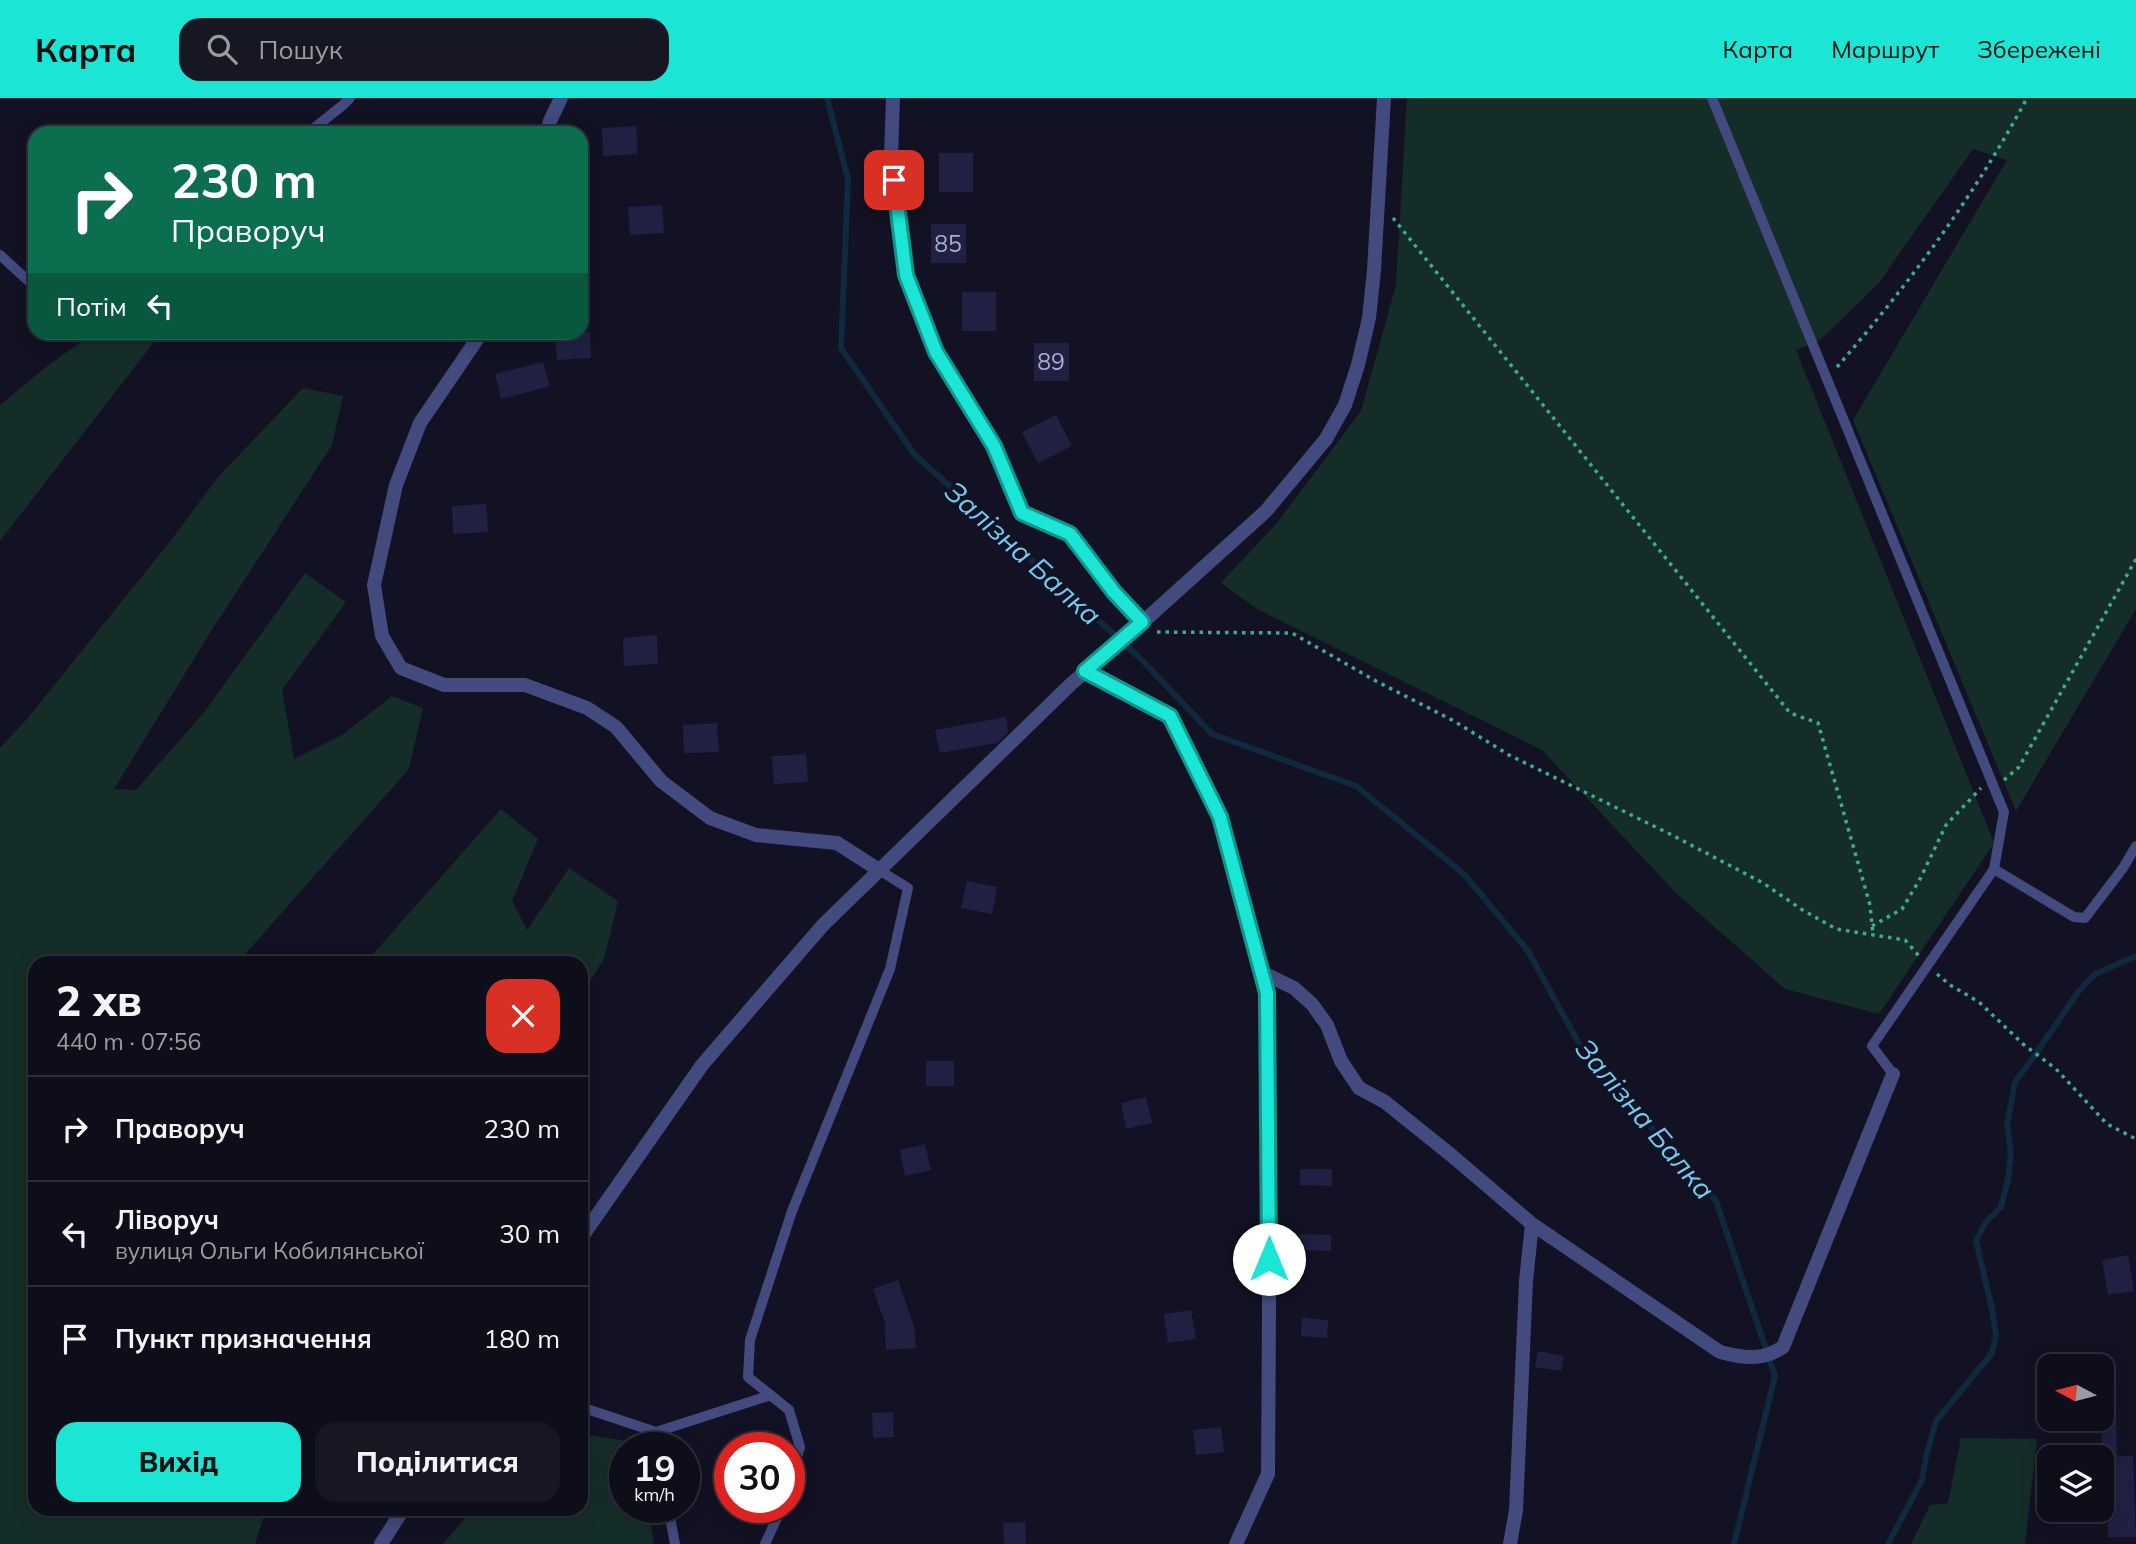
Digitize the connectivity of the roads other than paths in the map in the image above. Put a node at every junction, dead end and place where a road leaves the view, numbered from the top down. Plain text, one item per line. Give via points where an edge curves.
1 (349, 98) edge
2 (561, 98) edge
3 (892, 98) edge
4 (1384, 98) edge
5 (1712, 98) edge
6 (317, 126) edge
7 (549, 126) edge
8 (0, 255) edge
9 (28, 281) edge
10 (477, 340) edge
11 (1135, 629) junction
12 (1087, 669) junction
13 (2136, 846) edge
14 (1994, 869) junction
15 (879, 870) junction
16 (1261, 972) junction
17 (1893, 1074) joint
18 (1532, 1224) junction
19 (588, 1228) edge
20 (771, 1395) junction
21 (588, 1408) edge
22 (656, 1432) joint
23 (796, 1432) edge
24 (399, 1516) edge
25 (671, 1523) edge
26 (775, 1523) edge
27 (381, 1544) edge
28 (674, 1544) edge
29 (765, 1544) edge
30 (1236, 1544) edge
31 (1510, 1544) edge

1 - 6 lane
2 - 7 street
3 - 11 street via 891,157 906,275 936,352 994,446 1022,513 1070,534 1114,592
4 - 11 street via 1369,318 1345,405 1325,439 1266,511
5 - 14 lane via 2004,812
8 - 9 lane
10 - 15 street via 420,423 396,485 374,585 382,636 401,668 444,685 525,685 587,708 616,727 661,781 709,818 756,835 837,843
11 - 12 street
12 - 15 street
12 - 16 street via 1170,716 1220,817
13 - 14 lane via 2085,918 2074,917
14 - 17 lane via 1872,1046
15 - 19 street via 823,925 702,1065
15 - 20 lane via 908,888 890,969 792,1211 750,1340 748,1377
16 - 18 street via 1294,988 1312,1004 1359,1088 1385,1102
16 - 30 street via 1267,993 1268,1474
17 - 18 street via 1780,1350 1755,1358 1720,1352
18 - 31 street via 1516,1510
20 - 22 lane
20 - 23 lane via 789,1410
21 - 22 lane
24 - 27 street
25 - 28 lane
26 - 29 lane

